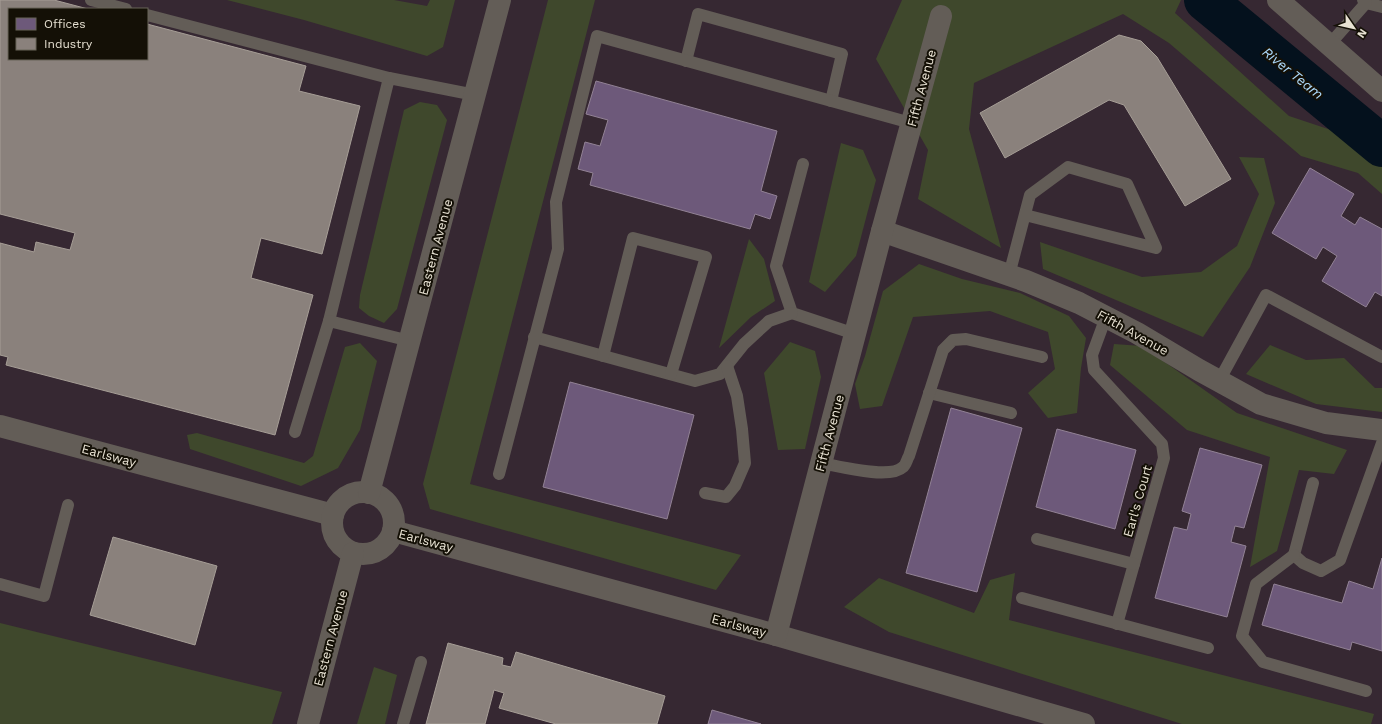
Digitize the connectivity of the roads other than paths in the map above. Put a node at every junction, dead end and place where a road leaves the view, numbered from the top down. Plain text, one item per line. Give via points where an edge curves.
1 (91, 0) edge
2 (500, 0) edge
3 (1278, 0) edge
4 (1365, 2) edge
5 (1382, 7) edge
6 (122, 8) edge
7 (148, 14) edge
8 (941, 16) dead end
9 (1329, 44) junction
10 (686, 61) junction
11 (389, 78) junction
12 (1382, 91) edge
13 (475, 95) junction
14 (831, 101) junction
15 (911, 123) junction
16 (802, 164) dead end
17 (1025, 215) junction
18 (882, 231) junction
19 (1009, 275) junction
20 (792, 313) junction
21 (1106, 317) junction
22 (329, 321) junction
23 (855, 334) junction
24 (534, 337) junction
25 (410, 341) junction
26 (603, 356) junction
27 (1042, 357) dead end
28 (1382, 357) edge
29 (727, 366) junction
30 (671, 374) junction
31 (1219, 381) junction
32 (929, 394) junction
33 (1011, 413) dead end
34 (0, 426) edge
35 (1382, 430) edge
36 (294, 432) dead end
37 (1382, 443) edge
38 (821, 463) junction
39 (499, 474) dead end
40 (1313, 483) dead end
41 (369, 493) junction
42 (705, 493) dead end
43 (68, 505) dead end
44 (333, 515) junction
45 (393, 531) junction
46 (1037, 539) dead end
47 (353, 553) junction
48 (1294, 555) junction
49 (1134, 564) junction
50 (0, 584) edge
51 (1022, 598) dead end
52 (1117, 624) junction
53 (776, 635) junction
54 (1208, 648) dead end
55 (421, 662) dead end
56 (1366, 691) dead end
57 (308, 724) edge
58 (403, 724) edge
59 (1084, 724) edge

1 - 6 lane
2 - 13 street, Eastern Avenue
3 - 9 street
4 - 5 lane
4 - 9 lane
7 - 11 lane
8 - 15 street, Fifth Avenue
9 - 12 street
10 - 14 lane
10 - 14 lane via 698,14 842,54
10 - 24 lane via 597,36 556,202 558,248
11 - 13 lane
11 - 22 lane
13 - 25 street, Eastern Avenue
14 - 15 lane
15 - 18 street, Fifth Avenue
16 - 20 lane via 776,266
17 - 17 lane via 1030,195 1068,167 1127,184 1156,248
17 - 19 lane
18 - 19 street, Fifth Avenue
18 - 23 street, Fifth Avenue
19 - 21 street, Fifth Avenue via 1079,303
20 - 23 lane
20 - 29 lane via 769,321 744,344
21 - 31 street, Fifth Avenue via 1137,332
21 - 49 lane, Earl's Court via 1092,355 1094,370 1162,444 1164,458
22 - 25 lane
22 - 36 lane
23 - 38 street, Fifth Avenue
24 - 26 lane
24 - 39 lane
25 - 41 street, Eastern Avenue
26 - 30 lane
26 - 30 lane via 633,238 706,257
27 - 32 lane via 966,339 953,340 943,350
28 - 31 lane via 1266,295
29 - 30 lane via 720,374 695,380
29 - 42 lane via 737,396 745,463 735,486 726,496
31 - 35 street, Fifth Avenue via 1260,404 1326,423
32 - 33 lane
32 - 38 lane via 903,467 879,473
34 - 44 street, Earlsway
37 - 48 lane via 1340,560 1321,571 1303,563
38 - 53 street, Fifth Avenue
40 - 48 lane
41 - 44 street via 351,495 343,500
41 - 45 street via 378,496 392,512
43 - 50 lane via 44,596
44 - 47 street via 332,525 336,538
45 - 47 street via 382,548 373,553
45 - 53 street, Earlsway
46 - 49 lane
47 - 57 street, Eastern Avenue
48 - 56 lane via 1256,584 1242,636 1263,662
49 - 52 lane, Earl's Court
51 - 52 lane
52 - 54 lane
53 - 59 street, Earlsway
55 - 58 lane

